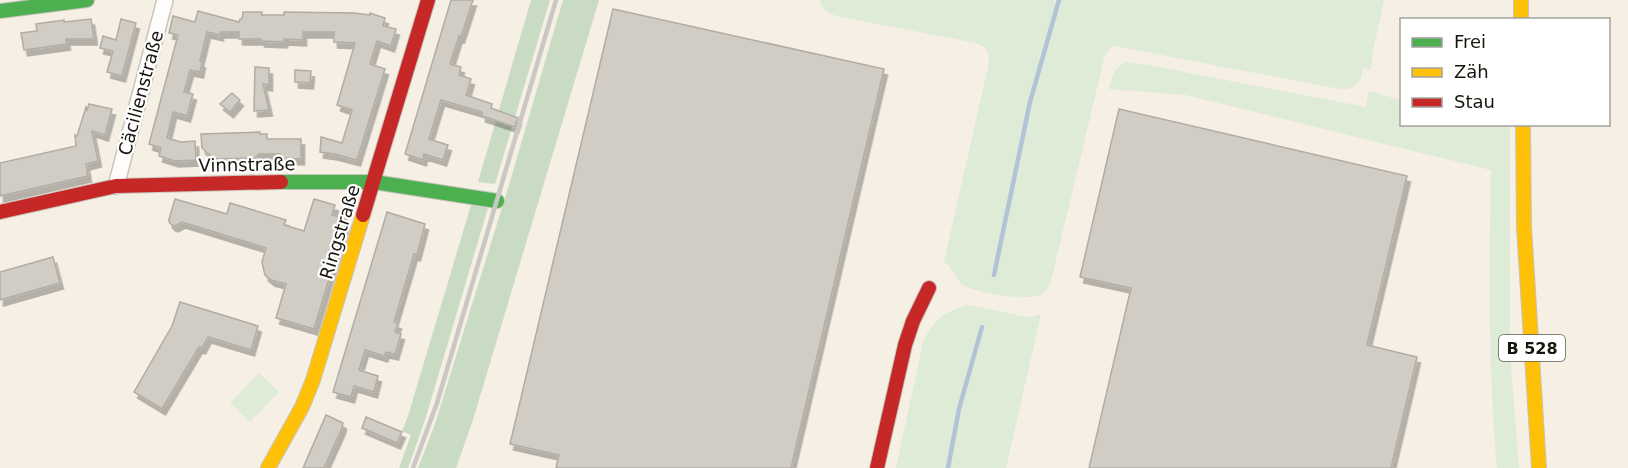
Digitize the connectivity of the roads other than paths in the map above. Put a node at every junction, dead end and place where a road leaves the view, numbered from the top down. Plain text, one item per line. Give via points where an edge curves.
1 (87, 0) edge
2 (165, 0) edge
3 (428, 0) edge
4 (1521, 0) edge
5 (0, 11) edge
6 (1521, 18) edge
7 (1523, 126) edge
8 (374, 182) junction
9 (116, 186) junction
10 (497, 201) dead end
11 (0, 212) edge
12 (929, 288) dead end
13 (268, 468) edge
14 (877, 468) edge
15 (1539, 468) edge

1 - 5 main road
2 - 9 street, Cäcilienstraße
3 - 8 main road, Ringstraße
4 - 6 main road
7 - 15 main road, B 528 via 1524,227
8 - 9 main road, Vinnstraße
8 - 10 main road, Vinnstraße
8 - 13 main road, Ringstraße via 313,380
9 - 11 main road, Vinnstraße
12 - 14 main road via 905,345

